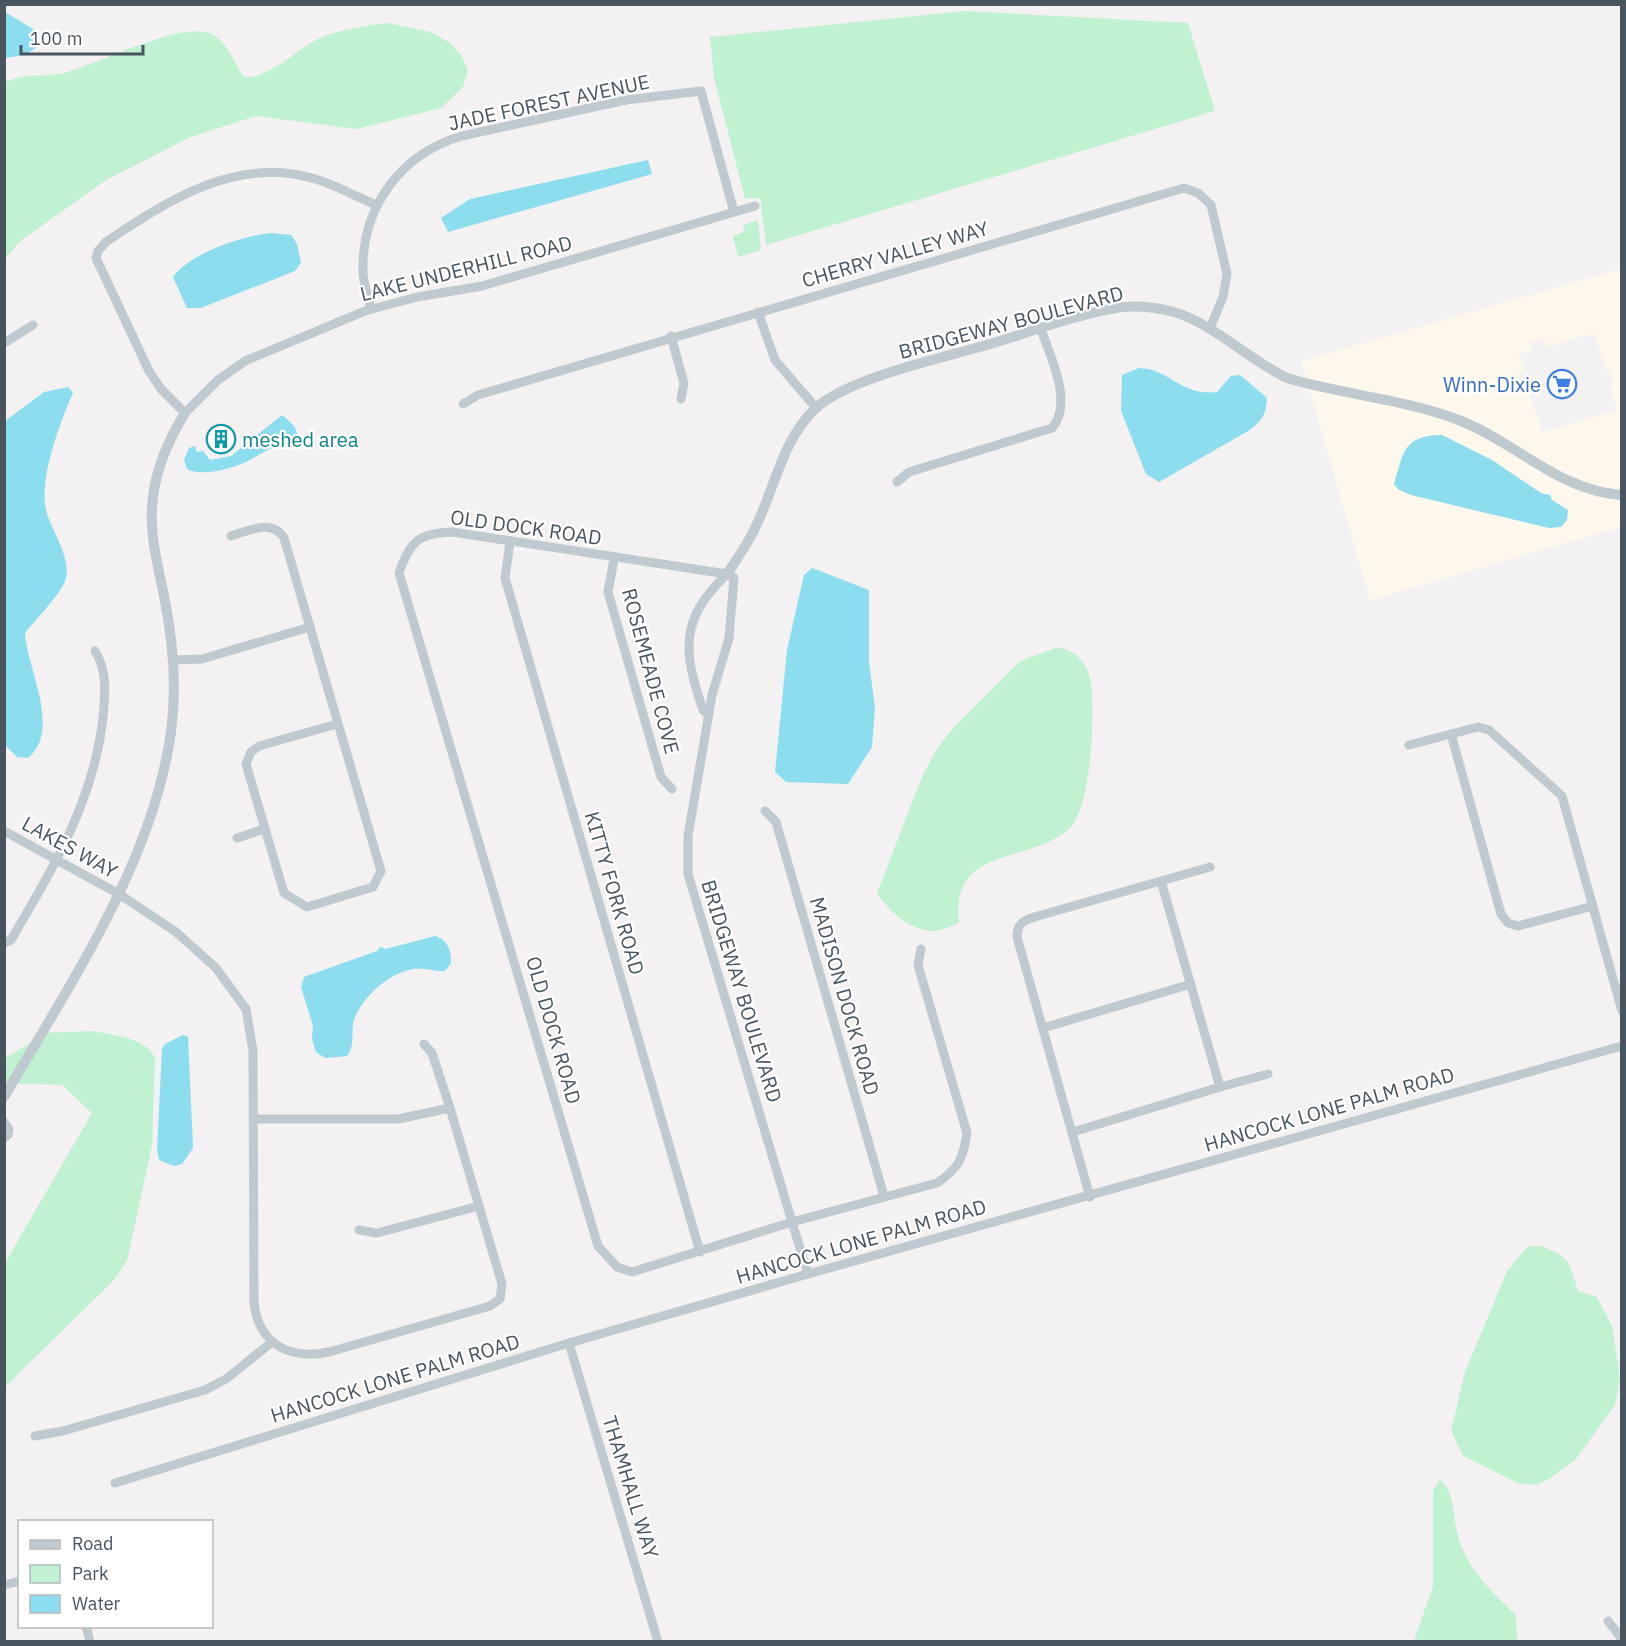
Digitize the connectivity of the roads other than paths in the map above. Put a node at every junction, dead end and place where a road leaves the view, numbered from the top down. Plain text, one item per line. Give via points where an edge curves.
1 (375, 205) junction
2 (755, 206) dead end
3 (734, 212) junction
4 (371, 309) junction
5 (758, 312) junction
6 (33, 325) dead end
7 (1041, 328) junction
8 (1210, 328) junction
9 (671, 336) junction
10 (4, 344) edge
11 (681, 399) dead end
12 (463, 404) dead end
13 (816, 408) junction
14 (184, 413) junction
15 (897, 482) dead end
16 (1622, 495) edge
17 (231, 536) dead end
18 (510, 542) junction
19 (614, 559) junction
20 (727, 574) junction
21 (310, 627) junction
22 (95, 651) dead end
23 (173, 660) junction
24 (710, 715) junction
25 (337, 724) junction
26 (1451, 735) junction
27 (1409, 746) dead end
28 (672, 789) dead end
29 (765, 811) dead end
30 (264, 829) junction
31 (4, 831) edge
32 (237, 838) dead end
33 (57, 861) junction
34 (1210, 867) dead end
35 (1161, 880) junction
36 (119, 894) junction
37 (1593, 906) junction
38 (4, 944) edge
39 (921, 949) dead end
40 (1191, 984) junction
41 (1622, 1011) edge
42 (1043, 1028) junction
43 (424, 1044) dead end
44 (1622, 1046) edge
45 (1268, 1074) dead end
46 (1221, 1087) junction
47 (4, 1097) edge
48 (450, 1108) junction
49 (254, 1119) junction
50 (4, 1122) edge
51 (1073, 1132) junction
52 (4, 1138) edge
53 (884, 1196) junction
54 (1090, 1197) junction
55 (479, 1206) junction
56 (792, 1222) junction
57 (359, 1230) dead end
58 (700, 1252) junction
59 (808, 1274) junction
60 (272, 1342) junction
61 (569, 1343) junction
62 (35, 1436) dead end
63 (115, 1483) dead end
64 (1608, 1621) dead end
65 (1622, 1639) edge
66 (658, 1641) edge

1 - 3 street, JADE FOREST AVENUE via 407,165 456,138 626,100 701,91
1 - 4 street, JADE FOREST AVENUE via 365,242 363,275
1 - 14 street via 330,184 297,175 237,175 187,193 100,248 96,258 99,267 145,364 161,389
2 - 3 street, LAKE UNDERHILL ROAD
3 - 4 street, LAKE UNDERHILL ROAD via 482,286
4 - 14 street, LAKE UNDERHILL ROAD via 245,361 218,380
5 - 8 street, CHERRY VALLEY WAY via 1184,188 1198,193 1211,205 1227,274 1223,297
5 - 9 street, CHERRY VALLEY WAY
5 - 13 street via 775,360
6 - 10 street
7 - 8 street, BRIDGEWAY BOULEVARD via 1131,307 1169,311
7 - 13 street, BRIDGEWAY BOULEVARD via 849,387
7 - 15 street via 1063,400 1058,421 1052,428 909,472
8 - 16 street, BRIDGEWAY BOULEVARD via 1262,366 1287,378 1459,420 1493,435 1555,476 1580,487
9 - 11 street via 684,383
9 - 12 street, CHERRY VALLEY WAY via 478,394
13 - 20 street, BRIDGEWAY BOULEVARD via 791,442 752,536
14 - 23 street, LAKE UNDERHILL ROAD via 161,462 151,517
17 - 21 street via 263,527 281,533
18 - 19 street, OLD DOCK ROAD
18 - 58 street, KITTY FORK ROAD via 506,578
18 - 58 street, OLD DOCK ROAD via 452,532 430,533 417,539 405,555 399,573 598,1246 617,1268 632,1272
19 - 20 street, OLD DOCK ROAD
19 - 28 street, ROSEMEADE COVE via 608,592 661,777
20 - 24 street, BRIDGEWAY BOULEVARD via 734,578 729,638
20 - 24 street, BRIDGEWAY BOULEVARD via 701,603 689,631 687,654 692,678 703,710
21 - 23 street via 202,659
21 - 25 street
22 - 33 street via 105,672 101,734 86,796
23 - 36 street, LAKE UNDERHILL ROAD via 172,728 164,777 147,831
24 - 56 street, BRIDGEWAY BOULEVARD via 688,836 688,874
25 - 30 street via 259,746 251,752 246,764
25 - 30 street via 381,870 373,887 307,907 284,893
26 - 27 street
26 - 37 street via 1478,727 1489,730 1562,796
26 - 37 street via 1501,914 1508,923 1518,926
29 - 53 street, MADISON DOCK ROAD via 777,822
30 - 32 street
31 - 33 street, LAKES WAY
33 - 36 street, LAKES WAY
33 - 38 street via 11,940
34 - 35 street
35 - 40 street
35 - 42 street via 1021,923 1017,928
36 - 47 street, LAKE UNDERHILL ROAD
36 - 49 street, LAKES WAY via 200,953 246,1009 253,1051
37 - 41 street
39 - 53 street, OLD DOCK ROAD via 918,965 967,1133 964,1152 955,1170 937,1183
40 - 42 street
40 - 46 street
42 - 51 street
43 - 48 street via 432,1053
44 - 54 street, HANCOCK LONE PALM ROAD
45 - 46 street
46 - 51 street
48 - 49 street via 398,1119
48 - 55 street
49 - 60 street, LAKES WAY via 254,1303 256,1319
50 - 52 street via 9,1129
51 - 54 street
53 - 56 street, OLD DOCK ROAD
54 - 59 street, HANCOCK LONE PALM ROAD
55 - 57 street via 377,1233
55 - 60 street via 502,1284 500,1299 495,1303 309,1356 289,1352
56 - 58 street, OLD DOCK ROAD
56 - 59 street, BRIDGEWAY BOULEVARD
59 - 61 street, HANCOCK LONE PALM ROAD
60 - 62 street via 226,1379 205,1390
61 - 63 street, HANCOCK LONE PALM ROAD
61 - 66 street, THAMHALL WAY
64 - 65 street

